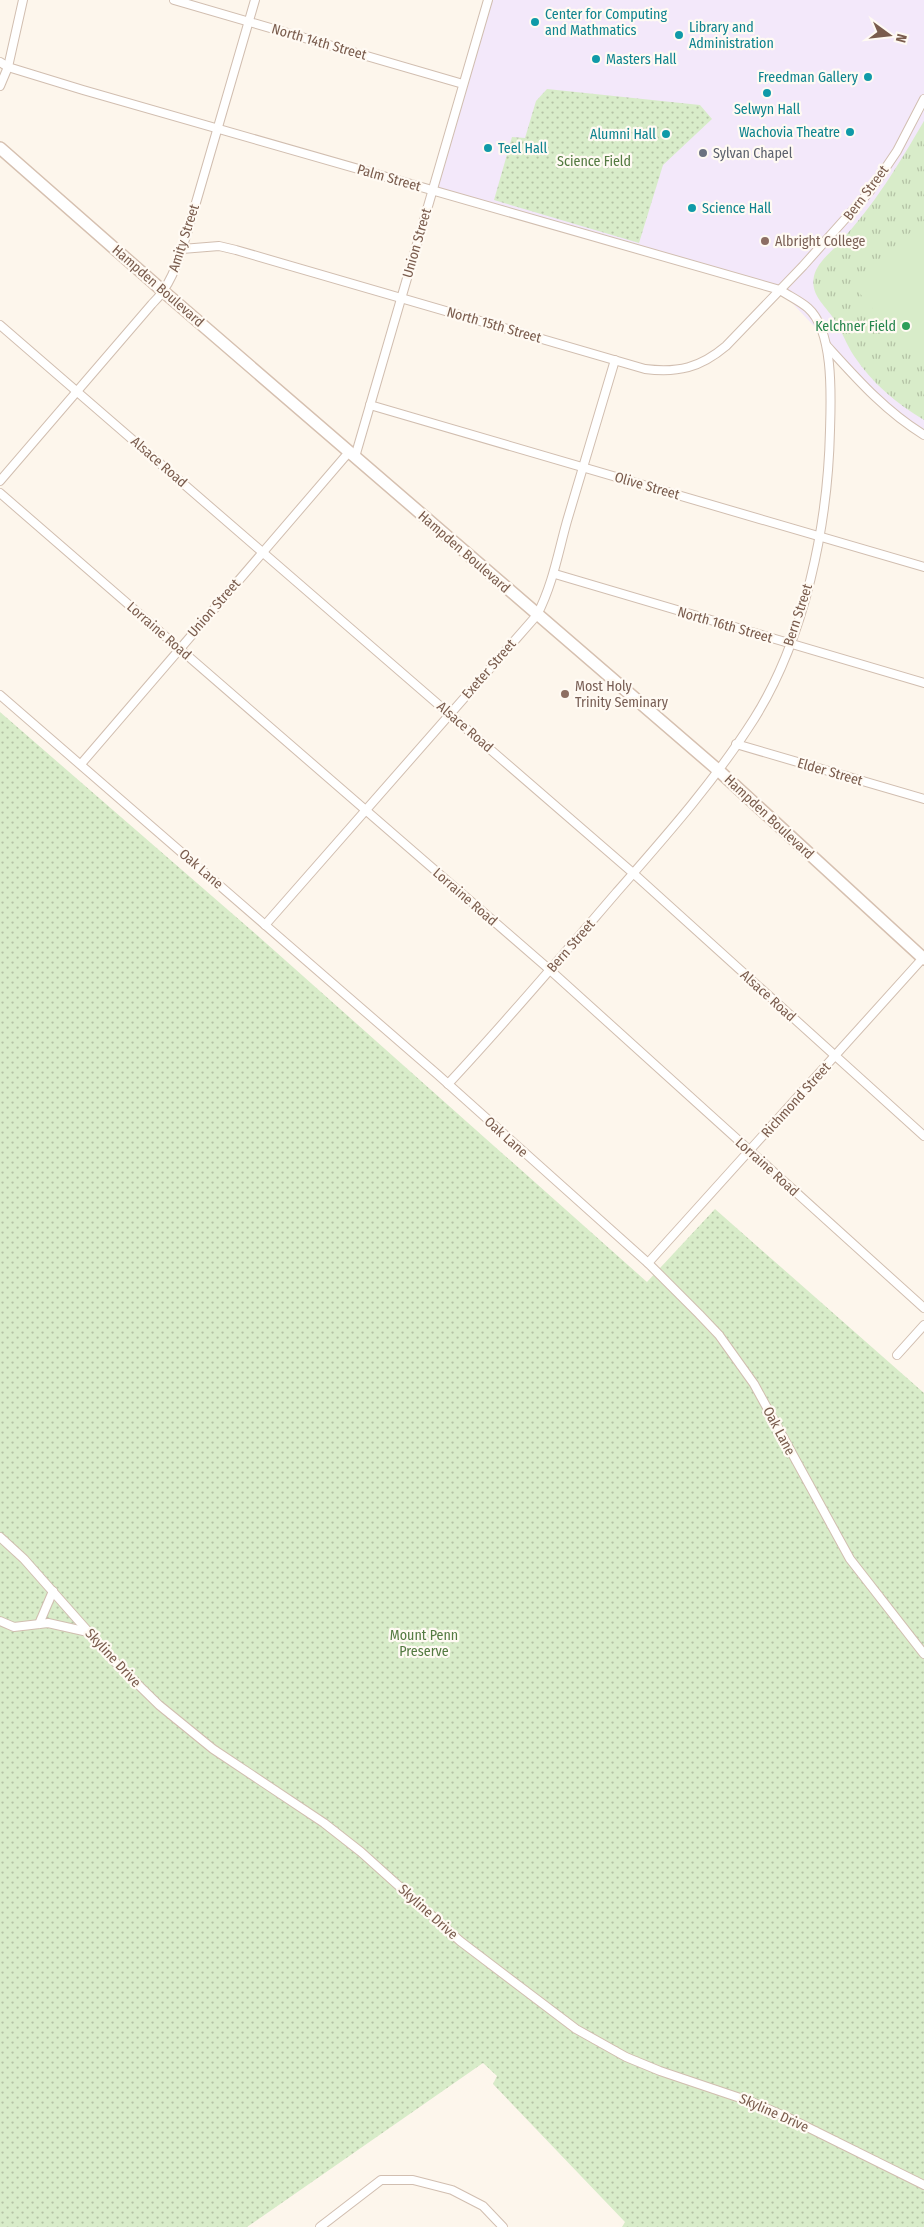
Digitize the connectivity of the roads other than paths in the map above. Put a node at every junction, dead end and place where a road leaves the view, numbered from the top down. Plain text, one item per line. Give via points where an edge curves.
1 (23, 0) edge
2 (174, 0) edge
3 (255, 0) edge
4 (488, 0) edge
5 (249, 22) junction
6 (0, 62) edge
7 (8, 67) junction
8 (463, 84) junction
9 (0, 86) edge
10 (924, 99) edge
11 (218, 128) junction
12 (0, 148) edge
13 (432, 191) junction
14 (182, 250) junction
15 (780, 290) junction
16 (164, 292) junction
17 (401, 298) junction
18 (0, 325) edge
19 (827, 346) junction
20 (615, 360) junction
21 (77, 392) junction
22 (370, 405) junction
23 (924, 435) edge
24 (352, 454) junction
25 (584, 468) junction
26 (0, 481) edge
27 (0, 493) edge
28 (820, 537) junction
29 (263, 552) junction
30 (924, 568) edge
31 (555, 574) junction
32 (537, 615) junction
33 (790, 644) junction
34 (179, 649) junction
35 (924, 683) edge
36 (0, 695) edge
37 (450, 714) junction
38 (736, 744) junction
39 (80, 764) junction
40 (718, 770) junction
41 (924, 799) edge
42 (365, 810) junction
43 (633, 873) junction
44 (266, 925) junction
45 (924, 958) edge
46 (550, 970) junction
47 (835, 1056) junction
48 (448, 1084) junction
49 (924, 1136) edge
50 (749, 1151) junction
51 (648, 1263) junction
52 (924, 1308) edge
53 (924, 1325) edge
54 (897, 1355) dead end
55 (0, 1537) edge
56 (52, 1591) junction
57 (0, 1621) edge
58 (39, 1624) junction
59 (90, 1633) junction
60 (924, 1654) edge
61 (924, 2185) edge
62 (320, 2227) edge
63 (503, 2227) edge

1 - 7 street
2 - 5 street, North 14th Street
3 - 5 street, Amity Street
4 - 8 street, Union Street
5 - 8 street, North 14th Street
5 - 11 street, Amity Street
6 - 7 street, Palm Street
7 - 9 street
7 - 11 street, Palm Street
8 - 13 street, Union Street
10 - 15 street, Bern Street via 897,151 870,192
11 - 13 street, Palm Street
11 - 14 street, Amity Street
12 - 16 main road, Hampden Boulevard
13 - 15 street, Palm Street
13 - 17 street, Union Street
14 - 16 street, Amity Street
14 - 17 street, North 15th Street via 219,246
15 - 19 street, Bern Street via 808,308 822,327
15 - 20 street, North 15th Street via 711,359 683,369 661,371
16 - 21 street, Amity Street
16 - 24 main road, Hampden Boulevard
17 - 20 street, North 15th Street
17 - 22 street, Union Street
18 - 21 street, Alsace Road
19 - 23 street via 864,388
19 - 28 street, Bern Street via 830,447
20 - 25 street, Exeter Street
21 - 26 street, Amity Street
21 - 29 street, Alsace Road
22 - 24 street, Union Street
22 - 25 street, Olive Street
24 - 29 street, Union Street
24 - 32 main road, Hampden Boulevard
25 - 28 street, Olive Street
25 - 31 street, Exeter Street
27 - 34 street, Lorraine Road
28 - 30 street, Olive Street
28 - 33 street, Bern Street
29 - 34 street, Union Street
29 - 37 street, Alsace Road
31 - 32 street, Exeter Street
31 - 33 street, North 16th Street
32 - 37 street, Exeter Street
32 - 40 main road, Hampden Boulevard
33 - 35 street, North 16th Street
33 - 38 street, Bern Street via 755,718
34 - 39 street, Union Street
34 - 42 street, Lorraine Road
36 - 39 street, Oak Lane
37 - 42 street, Exeter Street
37 - 43 street, Alsace Road
38 - 40 street, Bern Street
38 - 41 street, Elder Street
39 - 44 street, Oak Lane
40 - 43 street, Bern Street
40 - 45 main road, Hampden Boulevard
42 - 44 street, Exeter Street
42 - 46 street, Lorraine Road
43 - 46 street, Bern Street
43 - 47 street, Alsace Road
44 - 48 street, Oak Lane
45 - 47 street, Richmond Street
46 - 48 street, Bern Street
46 - 50 street, Lorraine Road
47 - 49 street, Alsace Road
47 - 50 street, Richmond Street
48 - 51 street, Oak Lane
50 - 51 street, Richmond Street
50 - 52 street, Lorraine Road
51 - 60 street, Oak Lane via 699,1314 741,1364 850,1559
53 - 54 street
55 - 56 street, Skyline Drive
56 - 58 street
56 - 59 street, Skyline Drive
57 - 58 street via 14,1627
58 - 59 street via 55,1624
59 - 61 street, Skyline Drive via 139,1687 192,1733 339,1834 460,1941 576,2028 626,2057 752,2102
62 - 63 street via 380,2180 413,2180 452,2190 483,2206

